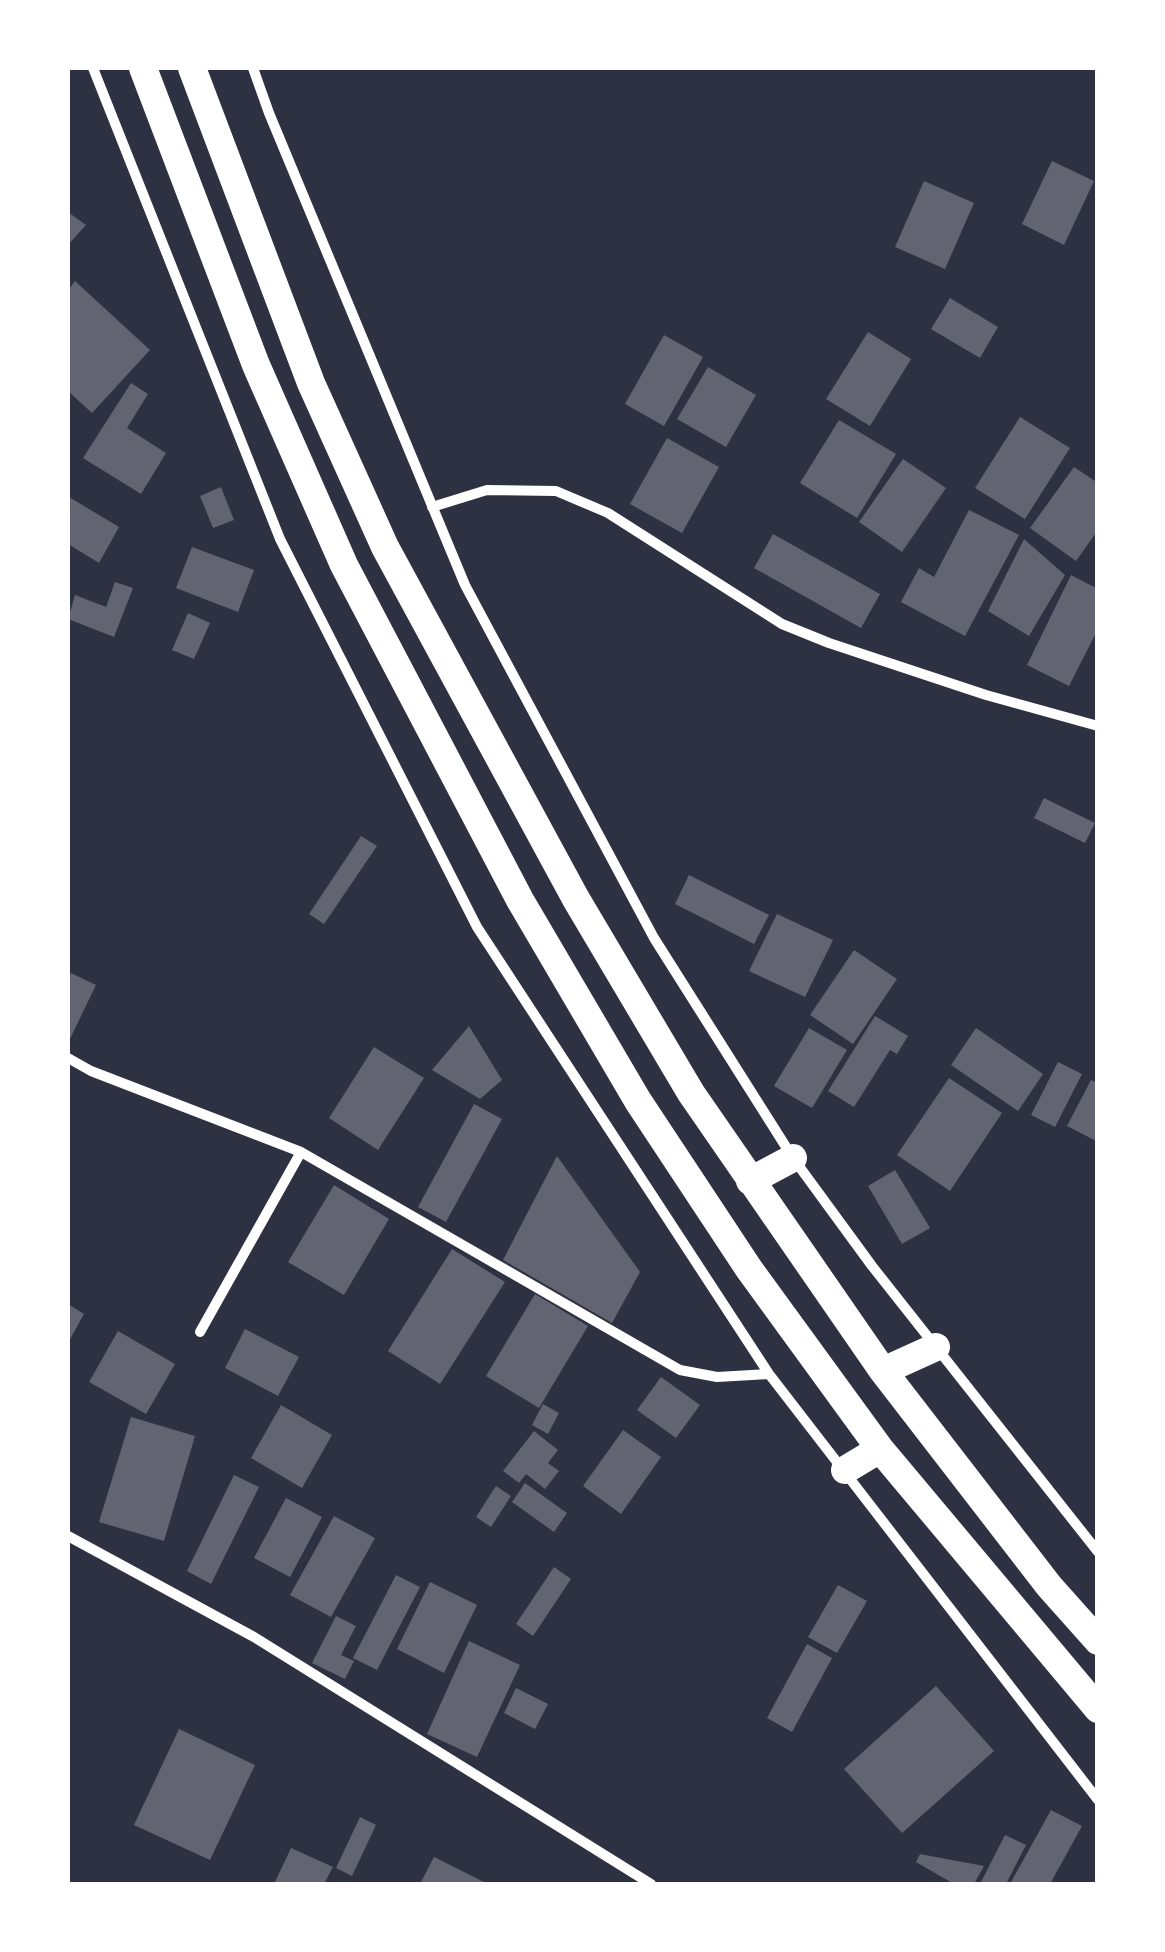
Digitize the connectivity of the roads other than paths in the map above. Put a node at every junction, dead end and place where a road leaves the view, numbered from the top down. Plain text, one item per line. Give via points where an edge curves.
1 (93, 68) edge
2 (142, 68) edge
3 (192, 68) edge
4 (253, 68) edge
5 (432, 507) junction
6 (1098, 726) edge
7 (68, 1058) edge
8 (302, 1152) junction
9 (794, 1158) junction
10 (750, 1181) junction
11 (200, 1332) dead end
12 (936, 1347) junction
13 (883, 1371) junction
14 (769, 1374) junction
15 (880, 1449) junction
16 (845, 1470) junction
17 (68, 1536) edge
18 (1098, 1552) edge
19 (1098, 1641) edge
20 (1098, 1709) edge
21 (1098, 1800) edge
22 (651, 1884) edge

1 - 14 street via 280,540 477,927
2 - 15 highway via 256,365 344,565 520,900 638,1101 748,1269
3 - 10 highway via 312,383 385,547 576,899
4 - 5 street
5 - 6 street via 487,490 556,491 608,513 782,624 986,696
5 - 9 street via 465,585 654,938
7 - 8 street
8 - 11 street
8 - 14 street via 680,1370 717,1377
9 - 10 highway
9 - 12 street
10 - 13 highway
12 - 13 highway
12 - 18 street
13 - 19 highway
14 - 16 street
15 - 16 highway
15 - 20 highway
16 - 21 street
17 - 22 street via 254,1637

